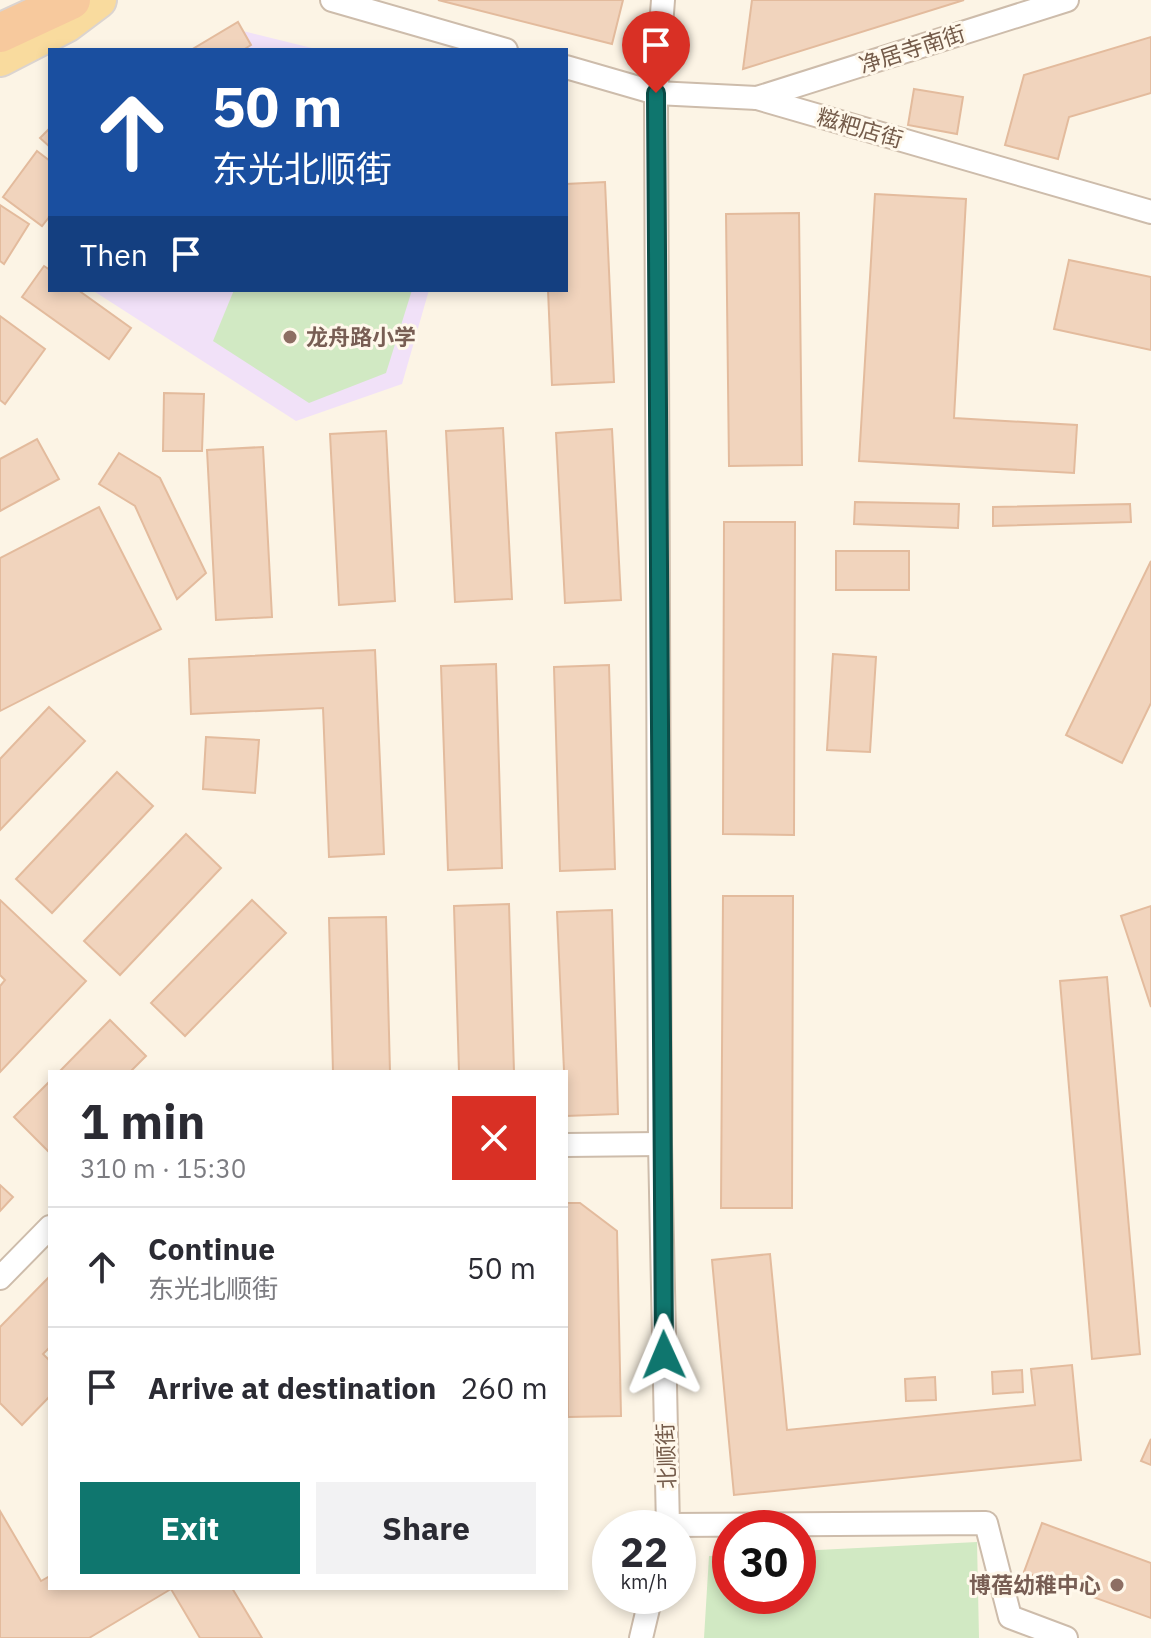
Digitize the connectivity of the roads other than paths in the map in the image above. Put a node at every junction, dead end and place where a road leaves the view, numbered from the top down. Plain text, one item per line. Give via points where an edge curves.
1 (71, 0) edge
2 (98, 0) edge
3 (332, 0) edge
4 (663, 0) edge
5 (1067, 0) edge
6 (0, 33) edge
7 (499, 48) edge
8 (0, 58) edge
9 (568, 68) edge
10 (656, 93) junction
11 (757, 98) junction
12 (1151, 212) edge
13 (660, 1144) junction
14 (568, 1145) edge
15 (48, 1229) edge
16 (0, 1278) edge
17 (668, 1510) edge
18 (696, 1527) edge
19 (647, 1614) edge
20 (641, 1638) edge
21 (1066, 1638) edge

1 - 6 highway
2 - 8 main road via 66,24
3 - 7 street
4 - 10 street, 北顺街
5 - 11 street, 净居寺南街
9 - 10 street, 糍粑店街
10 - 11 street, 糍粑店街
10 - 13 street, 北顺街
11 - 12 street, 糍粑店街
13 - 14 street
13 - 17 street, 北顺街
15 - 16 street
18 - 21 street via 986,1523 1010,1617
19 - 20 street

